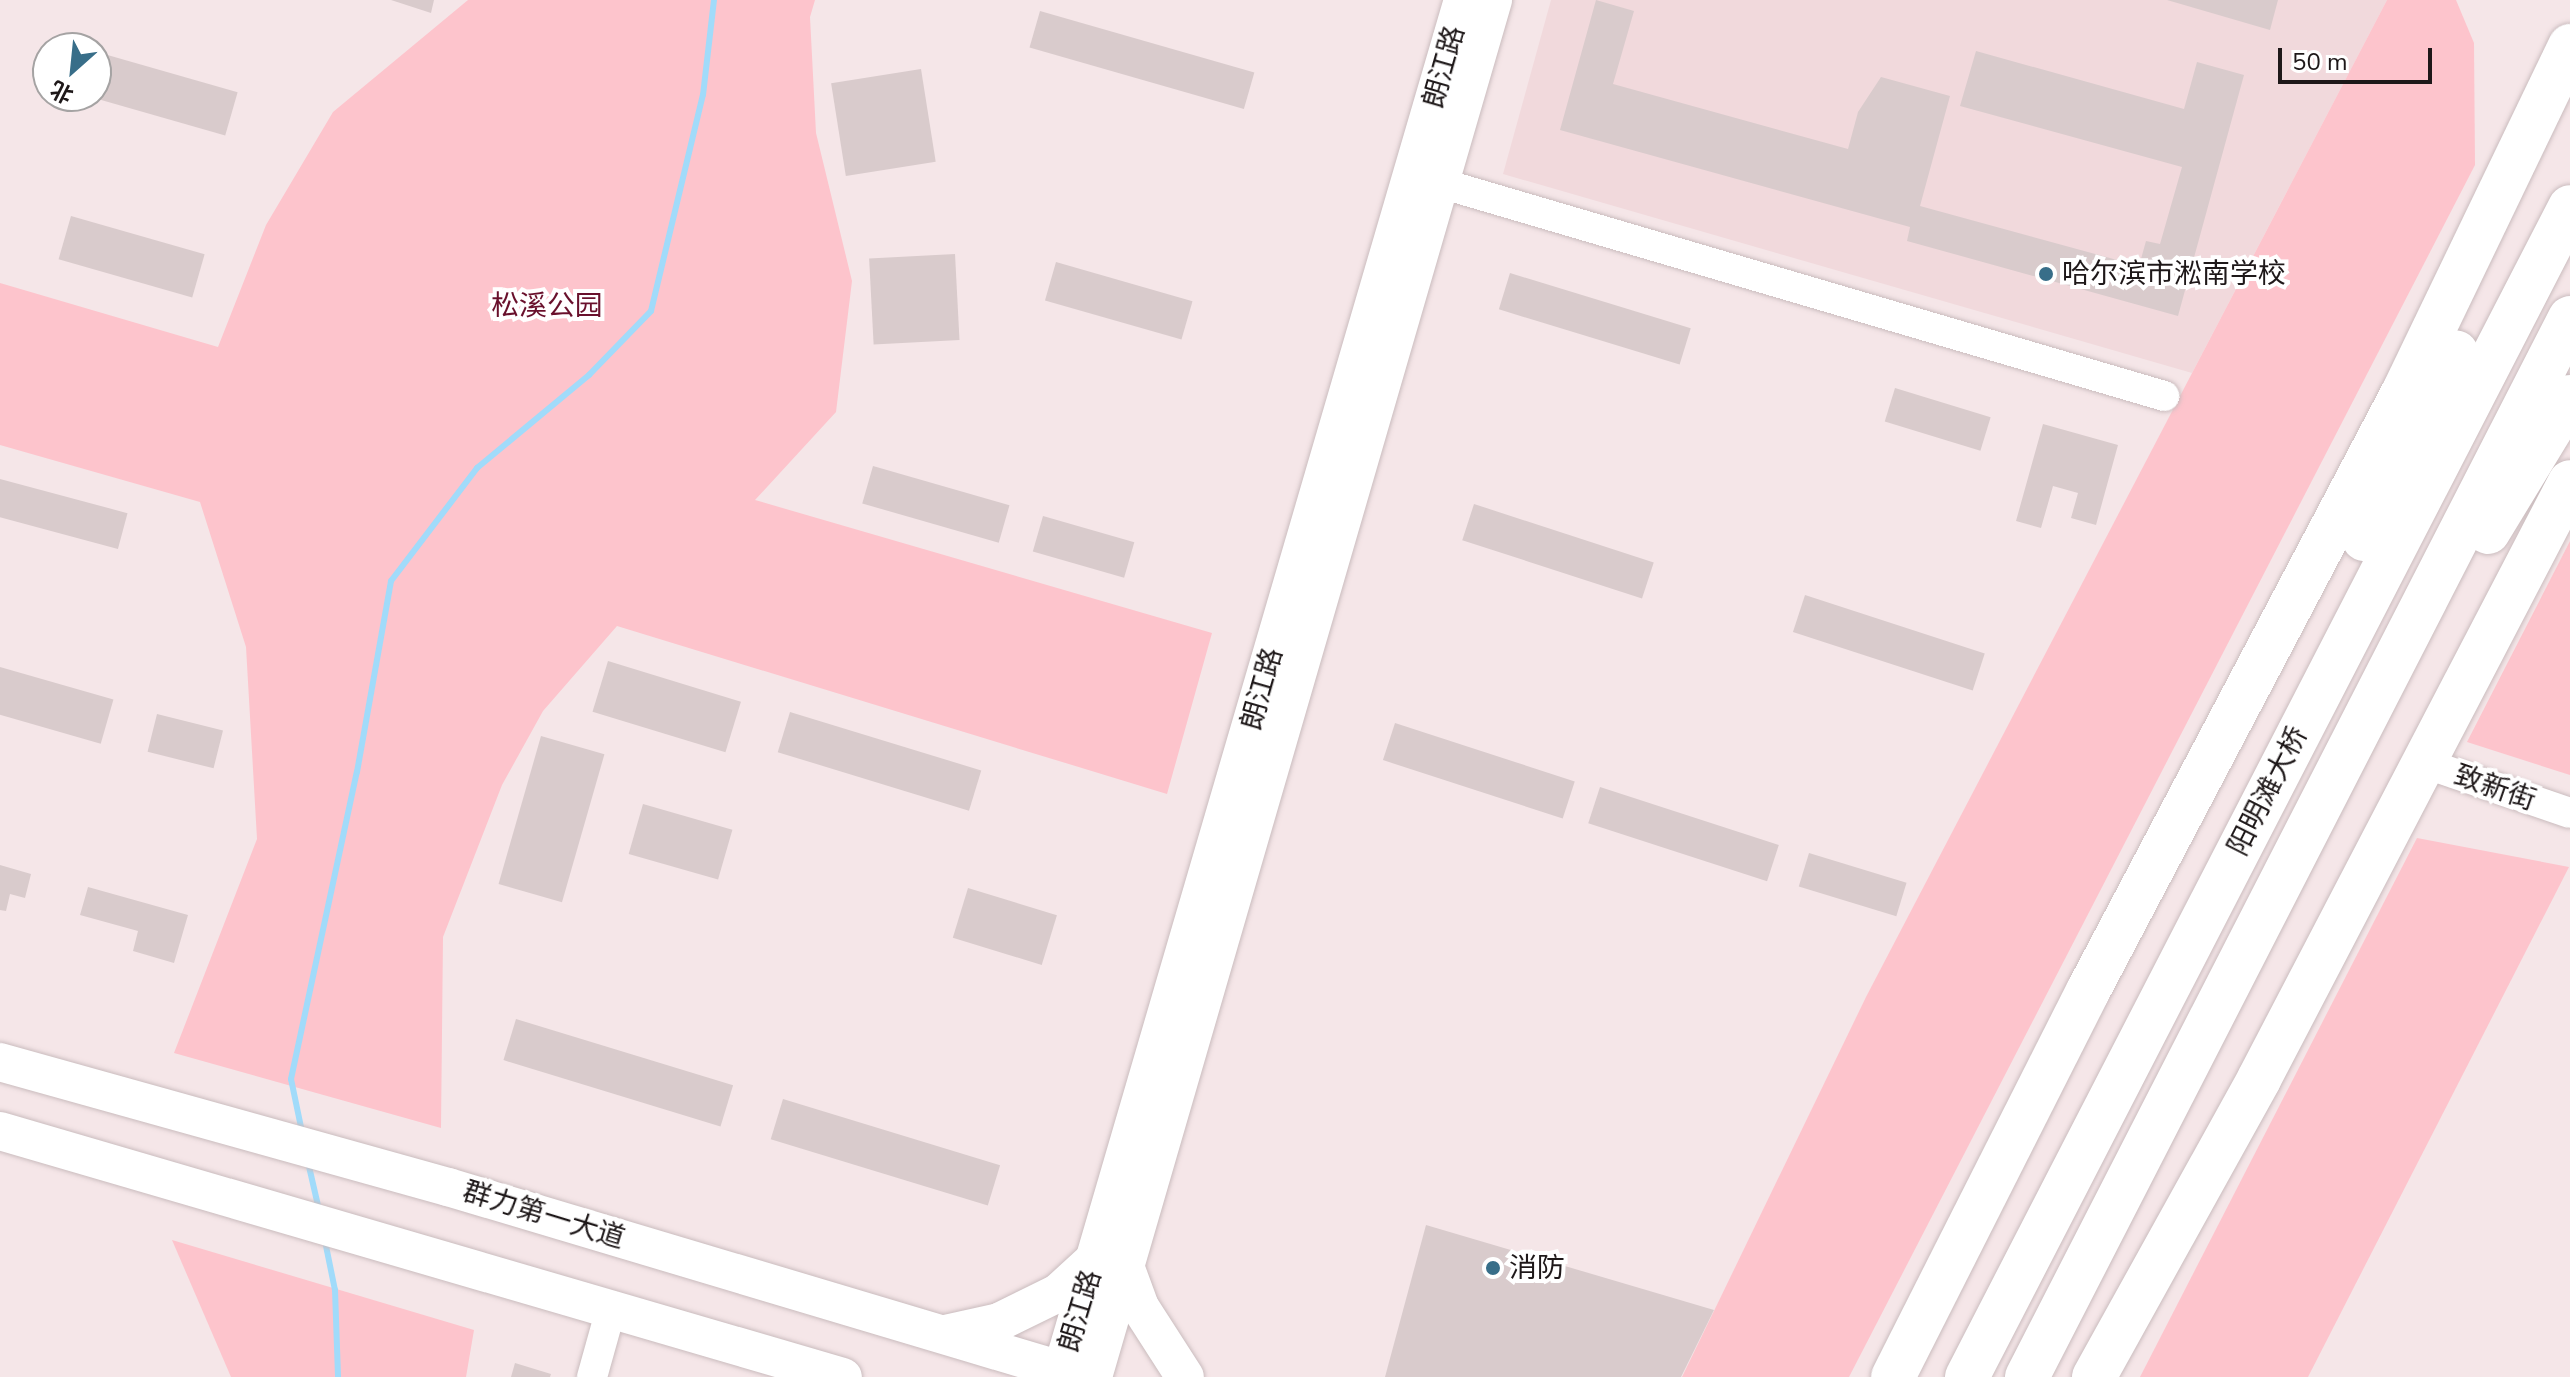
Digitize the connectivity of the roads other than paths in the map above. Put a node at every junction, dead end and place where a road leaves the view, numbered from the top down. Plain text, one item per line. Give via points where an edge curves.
1 (1463, 0) edge
2 (1493, 0) edge
3 (2570, 46) edge
4 (2570, 112) edge
5 (1440, 183) junction
6 (2570, 207) edge
7 (2570, 318) edge
8 (2164, 396) dead end
9 (2570, 397) edge
10 (2570, 482) edge
11 (2360, 723) junction
12 (2424, 757) junction
13 (2570, 801) edge
14 (2570, 813) edge
15 (2151, 1023) junction
16 (0, 1062) edge
17 (0, 1131) edge
18 (1111, 1262) junction
19 (611, 1309) junction
20 (939, 1335) junction
21 (1075, 1375) edge
22 (592, 1377) edge
23 (843, 1377) edge
24 (1185, 1377) edge
25 (1893, 1377) edge
26 (1967, 1377) edge
27 (2027, 1377) edge
28 (2094, 1377) edge

1 - 18 main road, 朗江路
2 - 5 main road, 朗江路
3 - 25 highway via 2404,391 2167,838
4 - 15 highway via 2246,776
5 - 8 street
5 - 18 main road, 朗江路
6 - 15 highway, 阳明滩大桥
7 - 11 highway, 阳明滩大桥
9 - 11 highway via 2535,461
10 - 12 highway
11 - 27 highway, 阳明滩大桥
12 - 13 street, 致新街
12 - 14 street, 致新街
12 - 28 highway via 2259,1079
15 - 26 highway, 阳明滩大桥
16 - 20 main road, 群力第一大道 via 448,1187
17 - 19 main road
18 - 20 main road via 999,1322
18 - 21 main road, 朗江路
18 - 24 main road
19 - 22 street
19 - 23 main road
20 - 21 main road, 群力第一大道

